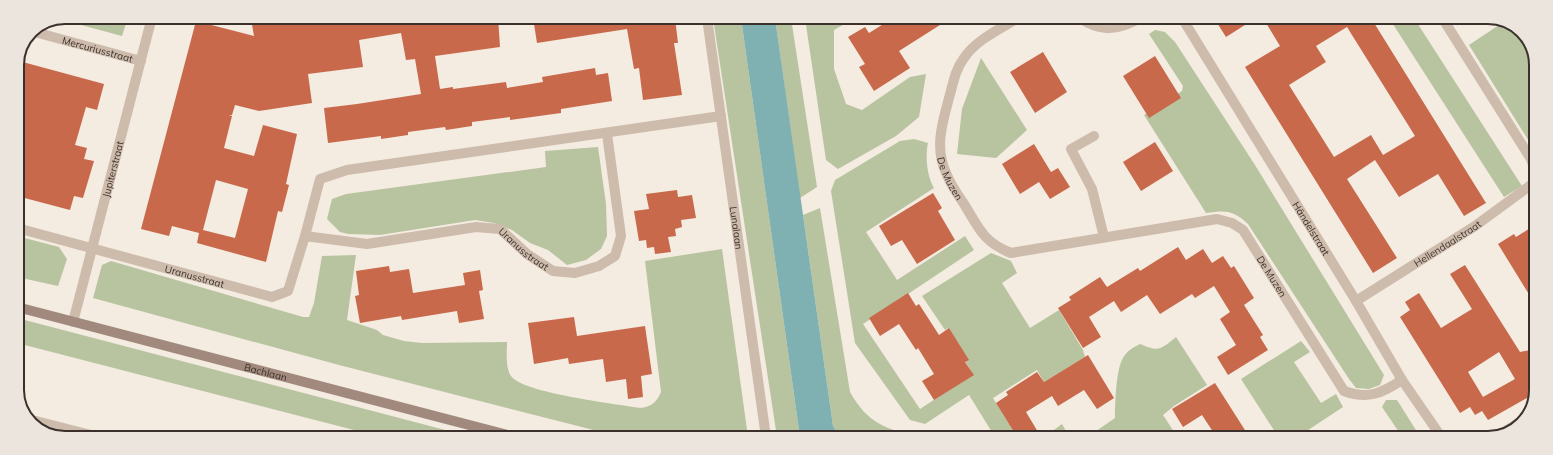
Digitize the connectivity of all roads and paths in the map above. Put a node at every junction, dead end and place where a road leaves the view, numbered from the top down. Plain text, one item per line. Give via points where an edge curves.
1 (150, 24) edge
2 (708, 24) edge
3 (1009, 24) edge
4 (1089, 24) edge
5 (1127, 24) edge
6 (1186, 24) edge
7 (1447, 24) edge
8 (39, 33) edge
9 (141, 61) junction
10 (721, 116) junction
11 (607, 134) junction
12 (1094, 136) dead end
13 (1529, 156) edge
14 (1529, 186) edge
15 (24, 230) edge
16 (305, 236) junction
17 (1104, 237) junction
18 (92, 248) junction
19 (1356, 301) junction
20 (24, 308) edge
21 (73, 322) junction
22 (1402, 380) junction
23 (39, 422) edge
24 (75, 431) edge
25 (492, 431) edge
26 (765, 431) edge
27 (1437, 431) edge

1 - 9 street, Jupiterstraat
2 - 10 street, Lunalaan
3 - 17 street, De Muzen via 972,49 957,70 940,133 944,170 982,235 998,248 1011,253
4 - 5 street via 1100,28 1118,28
6 - 19 street, Händelstraat
7 - 13 street
8 - 9 street, Mercuriusstraat
9 - 18 street, Jupiterstraat
10 - 11 street, Uranusstraat
10 - 26 street, Lunalaan
11 - 16 street, Uranusstraat via 347,170 320,179
11 - 16 street, Uranusstraat via 621,236 615,256 599,266 575,273 553,271 527,254 500,229 476,227 367,244
12 - 17 street via 1071,149 1092,189
14 - 19 street, Hellendaalstraat via 1475,226
15 - 18 street
16 - 18 street, Uranusstraat via 288,291 272,297
17 - 22 street, De Muzen via 1217,219 1232,223 1243,230 1344,391 1355,395 1370,395 1386,391
18 - 21 street, Jupiterstraat
19 - 22 street, Händelstraat
20 - 21 main road, Bachlaan
21 - 25 main road, Bachlaan
22 - 27 street, Händelstraat
23 - 24 street

